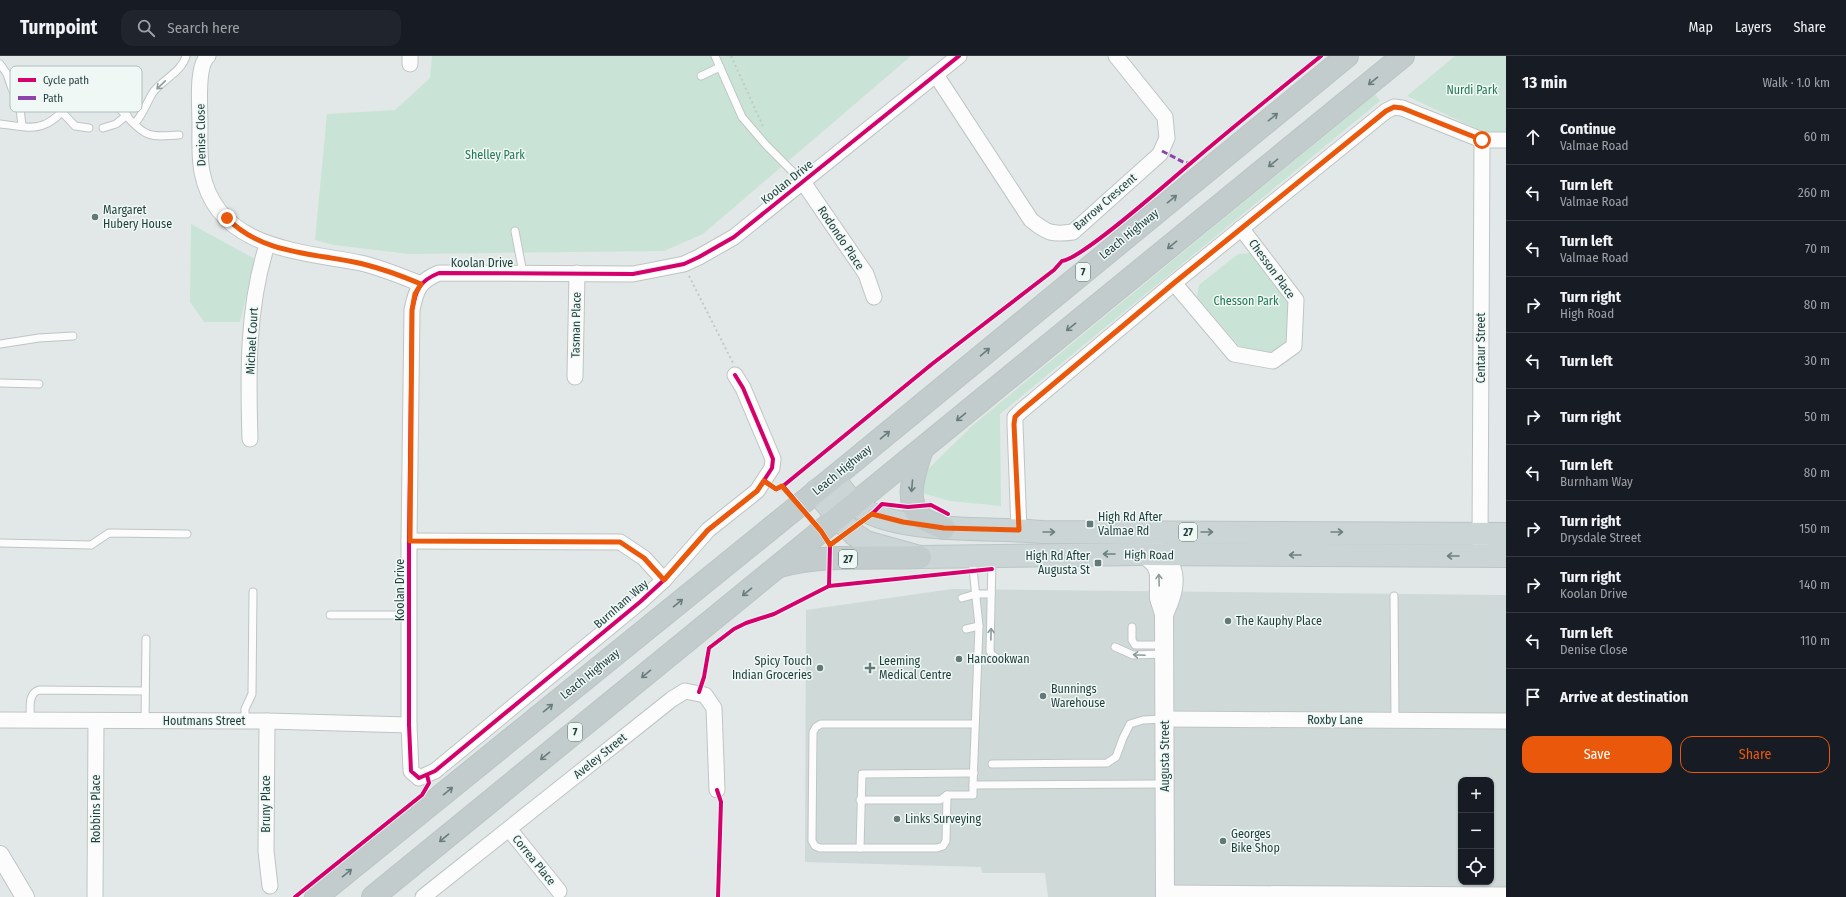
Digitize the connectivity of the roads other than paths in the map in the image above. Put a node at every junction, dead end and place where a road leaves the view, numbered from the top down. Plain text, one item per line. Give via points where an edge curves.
1 (186, 56) edge
2 (208, 56) edge
3 (715, 56) edge
4 (959, 56) edge
5 (1116, 56) edge
6 (1347, 56) edge
7 (1404, 56) edge
8 (0, 64) edge
9 (720, 67) junction
10 (936, 75) junction
11 (701, 76) dead end
12 (10, 83) edge
13 (142, 111) edge
14 (20, 112) edge
15 (61, 112) joint
16 (124, 112) edge
17 (142, 112) edge
18 (127, 115) junction
19 (135, 123) junction
20 (0, 124) edge
21 (22, 126) junction
22 (89, 128) dead end
23 (102, 128) dead end
24 (179, 135) dead end
25 (1482, 140) junction
26 (1506, 140) edge
27 (803, 182) junction
28 (1241, 228) junction
29 (515, 231) dead end
30 (267, 245) junction
31 (524, 273) junction
32 (577, 273) junction
33 (1174, 283) junction
34 (421, 284) junction
35 (874, 297) dead end
36 (73, 336) dead end
37 (0, 344) edge
38 (734, 369) road end
39 (574, 377) dead end
40 (0, 383) edge
41 (39, 384) dead end
42 (250, 438) dead end
43 (922, 449) junction
44 (833, 478) junction
45 (816, 491) junction
46 (855, 504) junction
47 (838, 518) junction
48 (944, 528) junction
49 (1019, 530) junction
50 (1126, 532) junction
51 (187, 534) dead end
52 (1480, 534) junction
53 (1506, 534) edge
54 (410, 541) junction
55 (0, 543) edge
56 (1141, 554) junction
57 (981, 555) junction
58 (1480, 556) junction
59 (1506, 556) edge
60 (920, 557) junction
61 (1170, 565) junction
62 (777, 567) junction
63 (664, 580) junction
64 (253, 592) dead end
65 (976, 594) junction
66 (991, 594) junction
67 (1394, 596) dead end
68 (962, 598) dead end
69 (1164, 614) junction
70 (410, 615) junction
71 (330, 616) dead end
72 (979, 626) junction
73 (1132, 627) dead end
74 (966, 629) dead end
75 (146, 639) dead end
76 (1115, 647) dead end
77 (1164, 650) junction
78 (998, 659) dead end
79 (145, 691) junction
80 (1165, 719) junction
81 (0, 720) edge
82 (30, 720) junction
83 (1395, 720) junction
84 (96, 721) junction
85 (145, 721) junction
86 (1506, 721) edge
87 (245, 722) junction
88 (266, 722) junction
89 (975, 724) junction
90 (409, 725) junction
91 (992, 764) dead end
92 (974, 774) junction
93 (428, 775) joint
94 (1165, 784) junction
95 (973, 785) junction
96 (717, 790) dead end
97 (947, 795) junction
98 (860, 800) junction
99 (509, 829) junction
100 (860, 848) junction
101 (0, 857) edge
102 (270, 886) dead end
103 (559, 891) dead end
104 (1165, 895) edge
105 (1506, 895) edge
106 (25, 897) edge
107 (95, 897) edge
108 (316, 897) edge
109 (373, 897) edge
110 (423, 897) edge

1 -> 13 lane via 182,65 154,91
2 - 30 street, Denise Close via 201,73 202,173 216,205 236,228
3 - 9 lane
4 - 10 street, Koolan Drive
5 - 10 street, Barrow Crescent via 1165,117 1167,138 1160,154 1073,232 1059,234 1050,234 1032,220
44 -> 6 highway, Leach Highway / 7
7 -> 43 highway, 7
8 - 12 lane
9 - 11 lane
9 - 27 lane via 743,123
10 - 27 street, Koolan Drive
14 - 21 lane
15 - 21 lane via 47,124
15 - 22 lane via 75,126
16 - 18 lane
17 -> 19 lane
18 - 19 lane
18 - 23 lane via 116,124
19 - 24 lane via 151,135
20 - 21 lane
25 - 26 street
25 - 28 street via 1394,107
25 - 52 street, Centaur Street
27 - 32 street, Koolan Drive via 734,237 684,264 633,274
27 - 35 street, Rodondo Place via 866,274
28 - 33 street
28 - 33 street, Chesson Place via 1296,300 1294,346 1273,361 1234,354
29 - 31 lane
30 - 34 street, Denise Close via 386,270
30 - 42 street, Michael Court via 251,313
31 - 32 street, Koolan Drive
31 - 34 street, Koolan Drive via 439,273 428,277
32 - 39 street, Tasman Place
33 - 49 street via 1015,417
34 - 54 street, Koolan Drive via 415,294 412,310
36 - 37 lane
38 - 63 street, Burnham Way via 770,450 772,468 757,491 708,530
40 - 41 lane
43 - 46 highway, 7
43 -> 48 highway, 27 via 913,477 912,497 923,518
44 - 45 highway, Leach Highway / 7
44 - 46 main road, High Road / 27
45 - 47 main road, High Road / 27
108 -> 45 highway, Leach Highway / 7
46 - 47 highway, 7
46 - 48 main road, High Road / 27 via 872,514
47 - 60 main road, High Road / 27 via 866,542
47 - 62 highway, 7
48 - 49 main road, High Road / 27
49 -> 50 main road, High Road / 27
50 -> 52 main road, High Road / 27
50 - 61 street via 1150,543
51 - 55 lane via 109,533 91,545
52 - 53 main road, High Road / 27
52 - 58 street, Centaur Street
54 - 63 street via 620,542 644,558
54 - 70 street, Koolan Drive
56 -> 57 main road, High Road / 27
56 - 61 main road, High Road / 27
69 -> 56 street, Augusta Street via 1159,598 1159,574 1156,565
57 - 60 main road, High Road / 27
57 - 65 lane
57 - 66 lane
58 - 59 main road, High Road / 27
58 -> 61 main road, High Road / 27 via 1194,555
60 - 62 highway, 27 via 829,559 796,562
61 - 69 street, Augusta Street via 1172,597
62 -> 109 highway, 7
63 - 93 street, Burnham Way
64 - 87 lane via 252,694 245,709
65 - 66 lane
65 - 68 lane
65 - 72 lane
78 -> 66 lane via 990,651
67 - 83 lane
69 - 77 street, Augusta Street
70 - 71 lane
70 - 90 street, Koolan Drive
72 - 74 lane
72 - 89 lane
73 - 77 lane via 1132,640 1135,645
75 - 79 lane
77 -> 76 lane via 1133,655
77 - 80 street, Augusta Street
79 - 82 lane via 34,691 31,696
79 - 85 lane
80 - 83 street, Roxby Lane
80 - 91 lane via 1143,720 1130,724 1116,757 1107,763
80 - 94 street, Augusta Street
81 - 82 street, Houtmans Street
82 - 84 street, Houtmans Street
83 - 86 street, Roxby Lane
84 - 85 street, Houtmans Street
84 - 107 street, Robbins Place
85 - 87 street, Houtmans Street
87 - 88 street, Houtmans Street
88 - 90 street, Houtmans Street
88 - 102 street, Bruny Place via 266,852
89 - 92 lane
89 - 100 lane via 821,724 816,727 813,732 812,841 814,846 820,848
90 - 93 street, Koolan Drive via 411,772 419,778
92 - 95 lane
92 - 98 lane via 864,773 860,777
94 - 95 lane
94 - 104 street, Augusta Street
95 - 97 lane via 973,795
96 - 99 street, Aveley Street via 714,708 705,695 685,691
97 - 98 lane via 940,800
97 - 100 lane via 946,841 943,846
98 - 100 lane
99 - 103 street, Correa Place
99 - 110 street, Aveley Street
101 - 106 street
104 - 105 street

